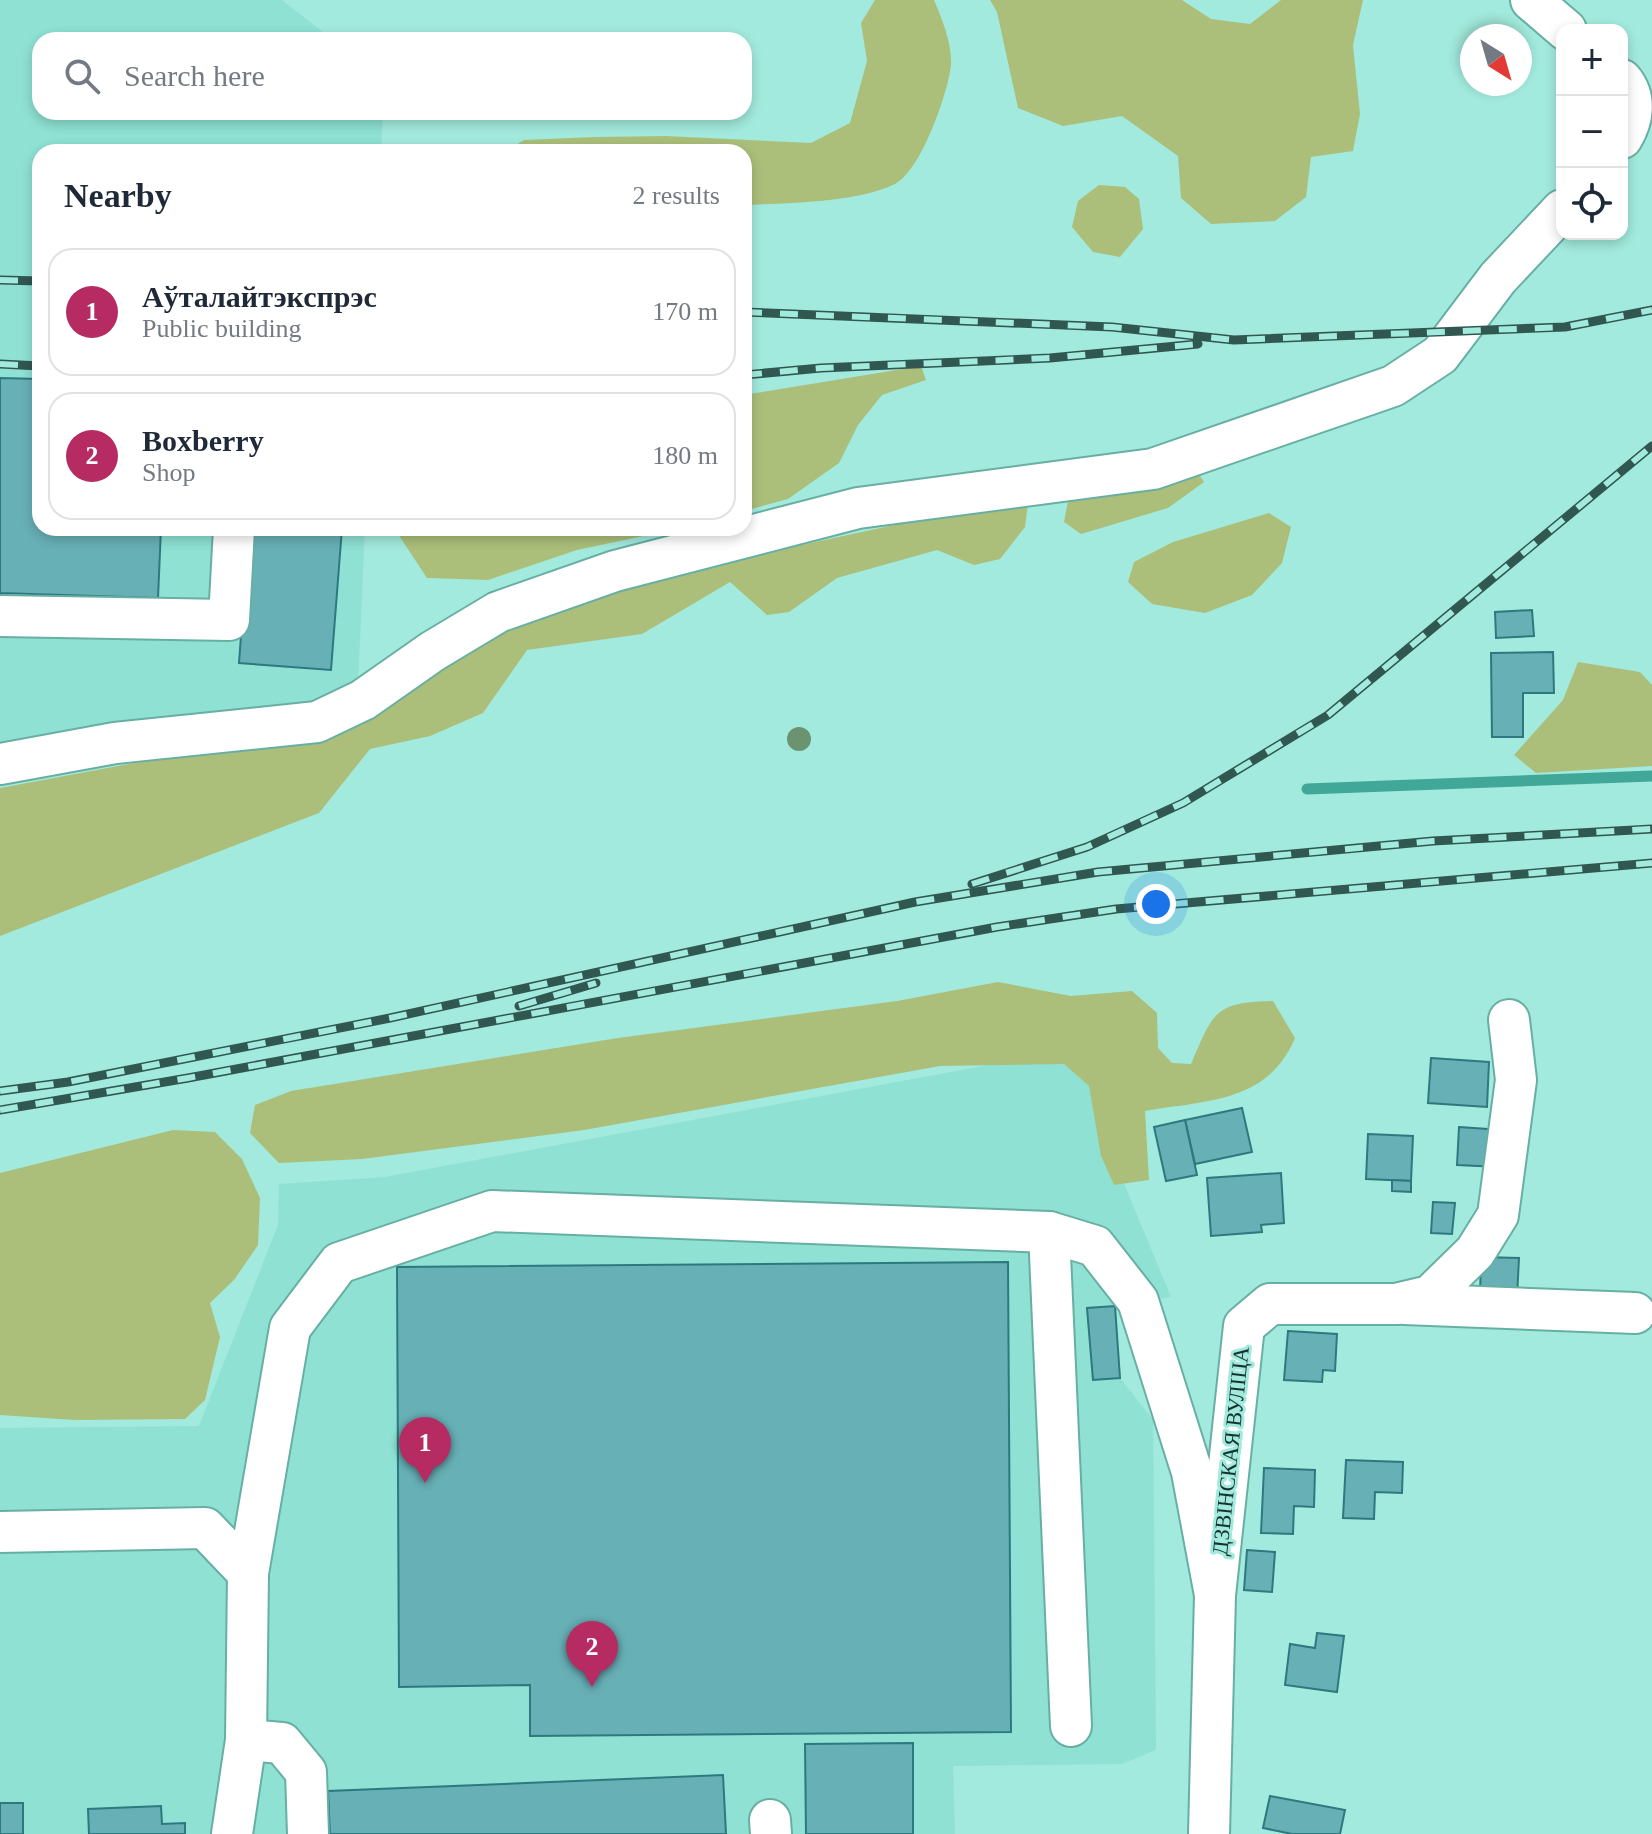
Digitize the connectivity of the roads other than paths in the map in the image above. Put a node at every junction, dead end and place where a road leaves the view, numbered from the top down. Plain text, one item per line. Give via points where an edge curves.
1 (1531, 0) edge
2 (1559, 24) edge
3 (1628, 88) edge
4 (1628, 128) edge
5 (1556, 216) edge
6 (752, 535) edge
7 (234, 536) edge
8 (750, 536) edge
9 (0, 616) edge
10 (0, 764) edge
11 (1509, 1020) dead end
12 (1049, 1232) junction
13 (1396, 1304) junction
14 (1635, 1313) dead end
15 (0, 1532) edge
16 (248, 1573) junction
17 (1215, 1595) junction
18 (1071, 1726) dead end
19 (246, 1740) junction
20 (232, 1834) edge
21 (308, 1834) edge
22 (1209, 1834) edge

1 - 2 street
3 - 4 street
5 - 6 street via 1498,278 1440,355 1393,386 1153,469 858,508
7 - 9 street via 229,620
8 - 10 street via 615,571 498,612 363,700 317,722 115,743
11 - 13 street, ДЗВІНСКАЯ ВУЛІЦА via 1516,1080 1498,1215 1475,1252 1430,1296
12 - 16 street via 492,1211 339,1263 290,1328
12 - 17 street via 1095,1246 1138,1301 1192,1472
12 - 18 street
13 - 14 street
13 - 17 street, ДЗВІНСКАЯ ВУЛІЦА via 1270,1304 1244,1326
15 - 16 street via 205,1528
16 - 19 street
17 - 22 street, ДЗВІНСКАЯ ВУЛІЦА
19 - 20 street
19 - 21 street via 282,1743 306,1772

